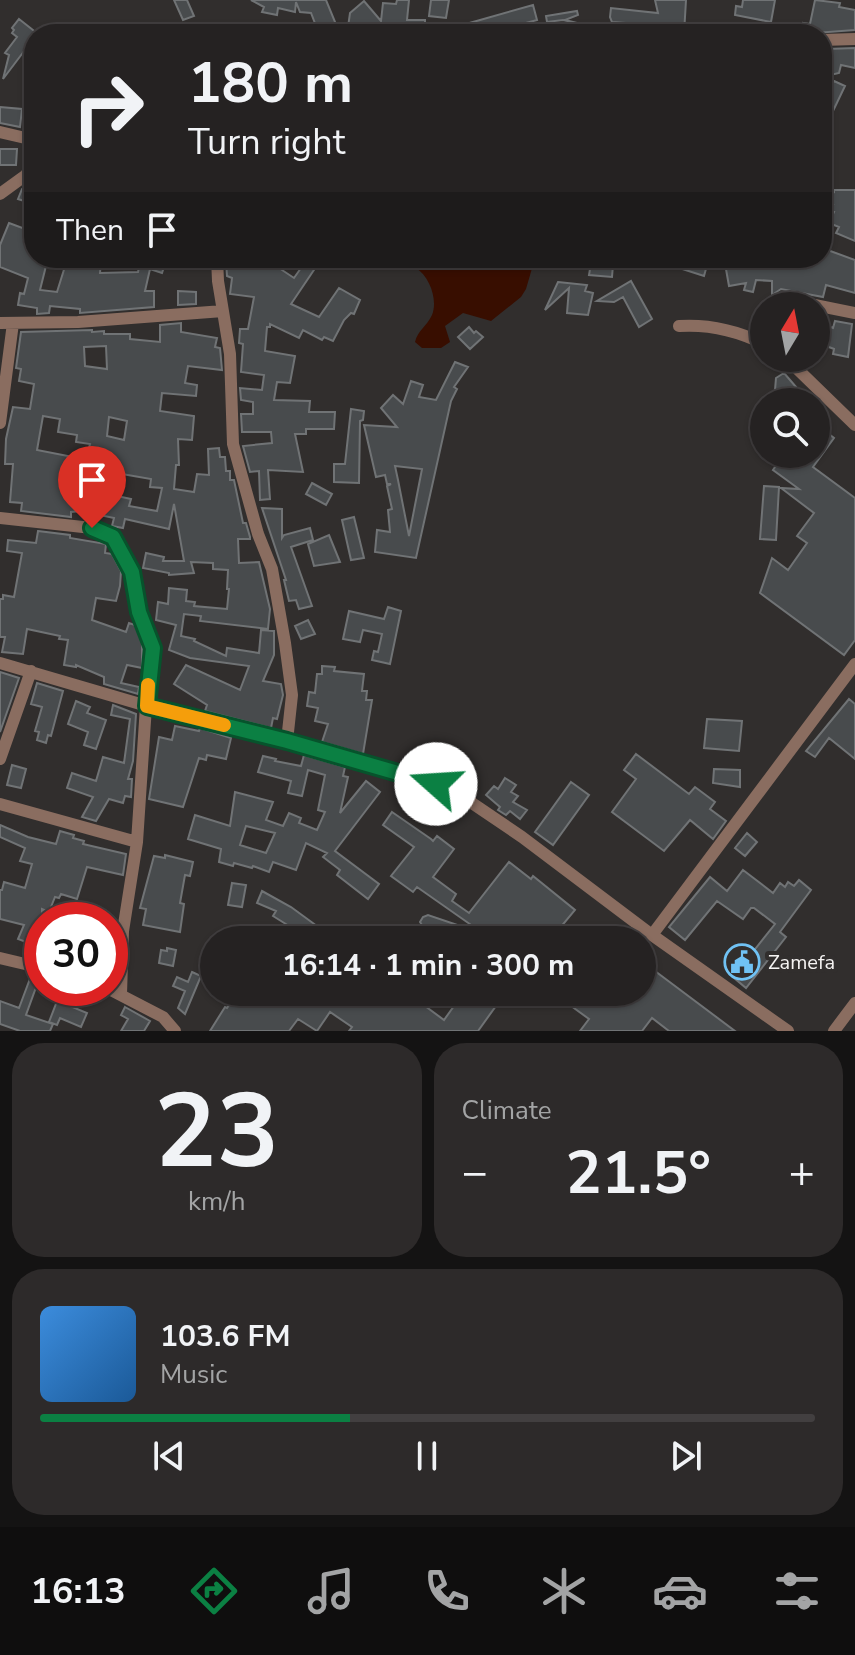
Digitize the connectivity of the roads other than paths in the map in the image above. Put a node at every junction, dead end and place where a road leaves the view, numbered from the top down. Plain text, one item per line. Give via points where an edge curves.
1 (855, 39) edge
2 (832, 40) edge
3 (0, 132) edge
4 (24, 138) edge
5 (24, 176) edge
6 (0, 194) edge
7 (218, 268) edge
8 (830, 308) edge
9 (223, 311) junction
10 (855, 313) edge
11 (7, 323) edge
12 (679, 326) dead end
13 (750, 338) edge
14 (800, 372) edge
15 (0, 423) edge
16 (855, 425) edge
17 (0, 518) edge
18 (0, 663) edge
19 (855, 664) edge
20 (31, 671) junction
21 (147, 706) junction
22 (287, 741) junction
23 (0, 759) edge
24 (0, 804) edge
25 (137, 842) junction
26 (128, 902) edge
27 (640, 926) edge
28 (656, 930) edge
29 (656, 938) edge
30 (0, 958) edge
31 (24, 964) edge
32 (128, 998) edge
33 (855, 1003) edge
34 (175, 1031) edge
35 (788, 1031) edge
36 (834, 1031) edge

1 - 2 street
3 - 4 street
5 - 6 street
7 - 9 street
8 - 10 street
9 - 11 street
9 - 22 street via 233,444 272,569 285,643 292,695
11 - 15 street
12 - 13 street via 704,325
14 - 16 street
17 - 21 street via 92,528 113,537 132,572 153,648
18 - 20 street
19 - 28 street
20 - 21 street
20 - 23 street
21 - 22 street
21 - 25 street
22 - 27 street via 436,784 466,799
24 - 25 street
25 - 26 street
29 - 35 street
30 - 31 street
32 - 34 street via 163,1017
33 - 36 street

